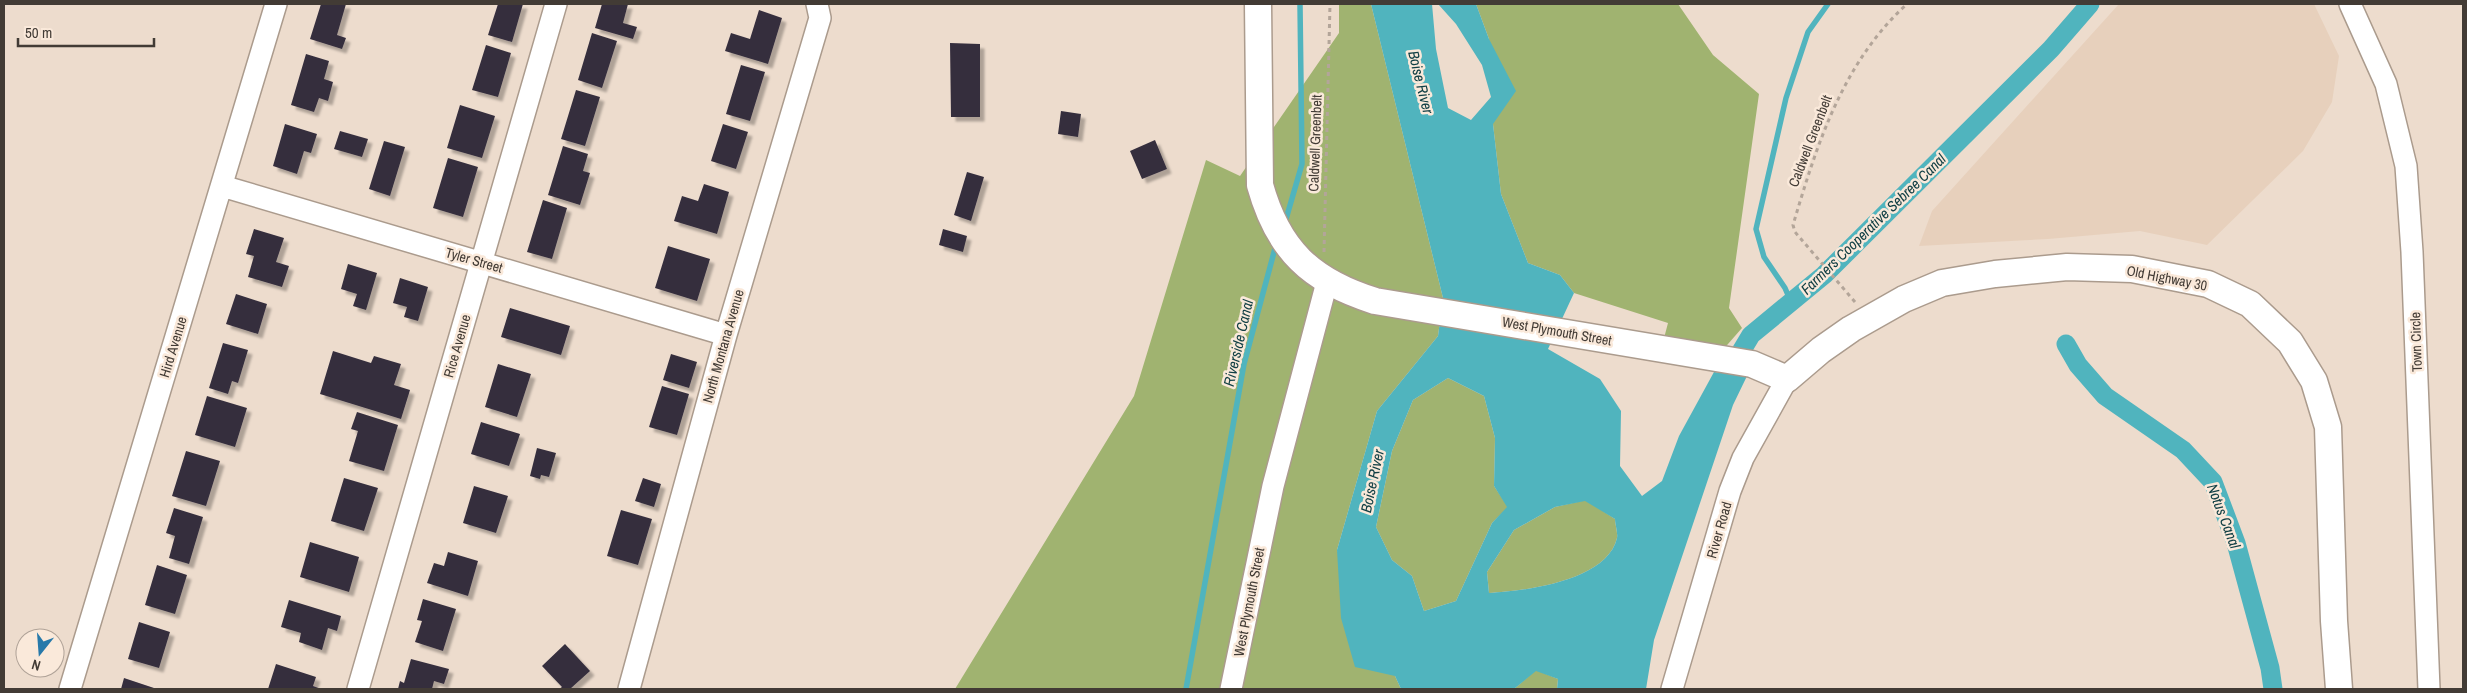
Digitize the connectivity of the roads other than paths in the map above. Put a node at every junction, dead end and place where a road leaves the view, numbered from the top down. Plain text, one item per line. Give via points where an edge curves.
1 (276, 4) edge
2 (556, 4) edge
3 (817, 4) edge
4 (1258, 4) edge
5 (2350, 4) edge
6 (222, 186) junction
7 (481, 262) junction
8 (1327, 282) junction
9 (726, 334) junction
10 (1788, 379) junction
11 (70, 689) edge
12 (358, 689) edge
13 (629, 689) edge
14 (1231, 689) edge
15 (1672, 689) edge
16 (2339, 689) edge
17 (2429, 689) edge

1 - 6 street, Hird Avenue
2 - 7 street, Rice Avenue
3 - 9 street, North Montana Avenue via 820,18
4 - 8 street, West Plymouth Street via 1260,185 1265,206 1303,265
5 - 17 street, Town Circle via 2386,84 2406,166
6 - 7 street, Tyler Street
6 - 11 street, Hird Avenue
7 - 9 street, Tyler Street
7 - 12 street, Rice Avenue
8 - 10 street, West Plymouth Street via 1375,301 1752,364
8 - 14 street, West Plymouth Street via 1273,486
9 - 13 street, North Montana Avenue
10 - 15 street, River Road via 1743,458 1730,491
10 - 16 street, Old Highway 30 via 1851,329 1904,299 1942,283 1995,274 2067,267 2132,269 2208,284 2250,304 2290,342 2314,381 2328,427

